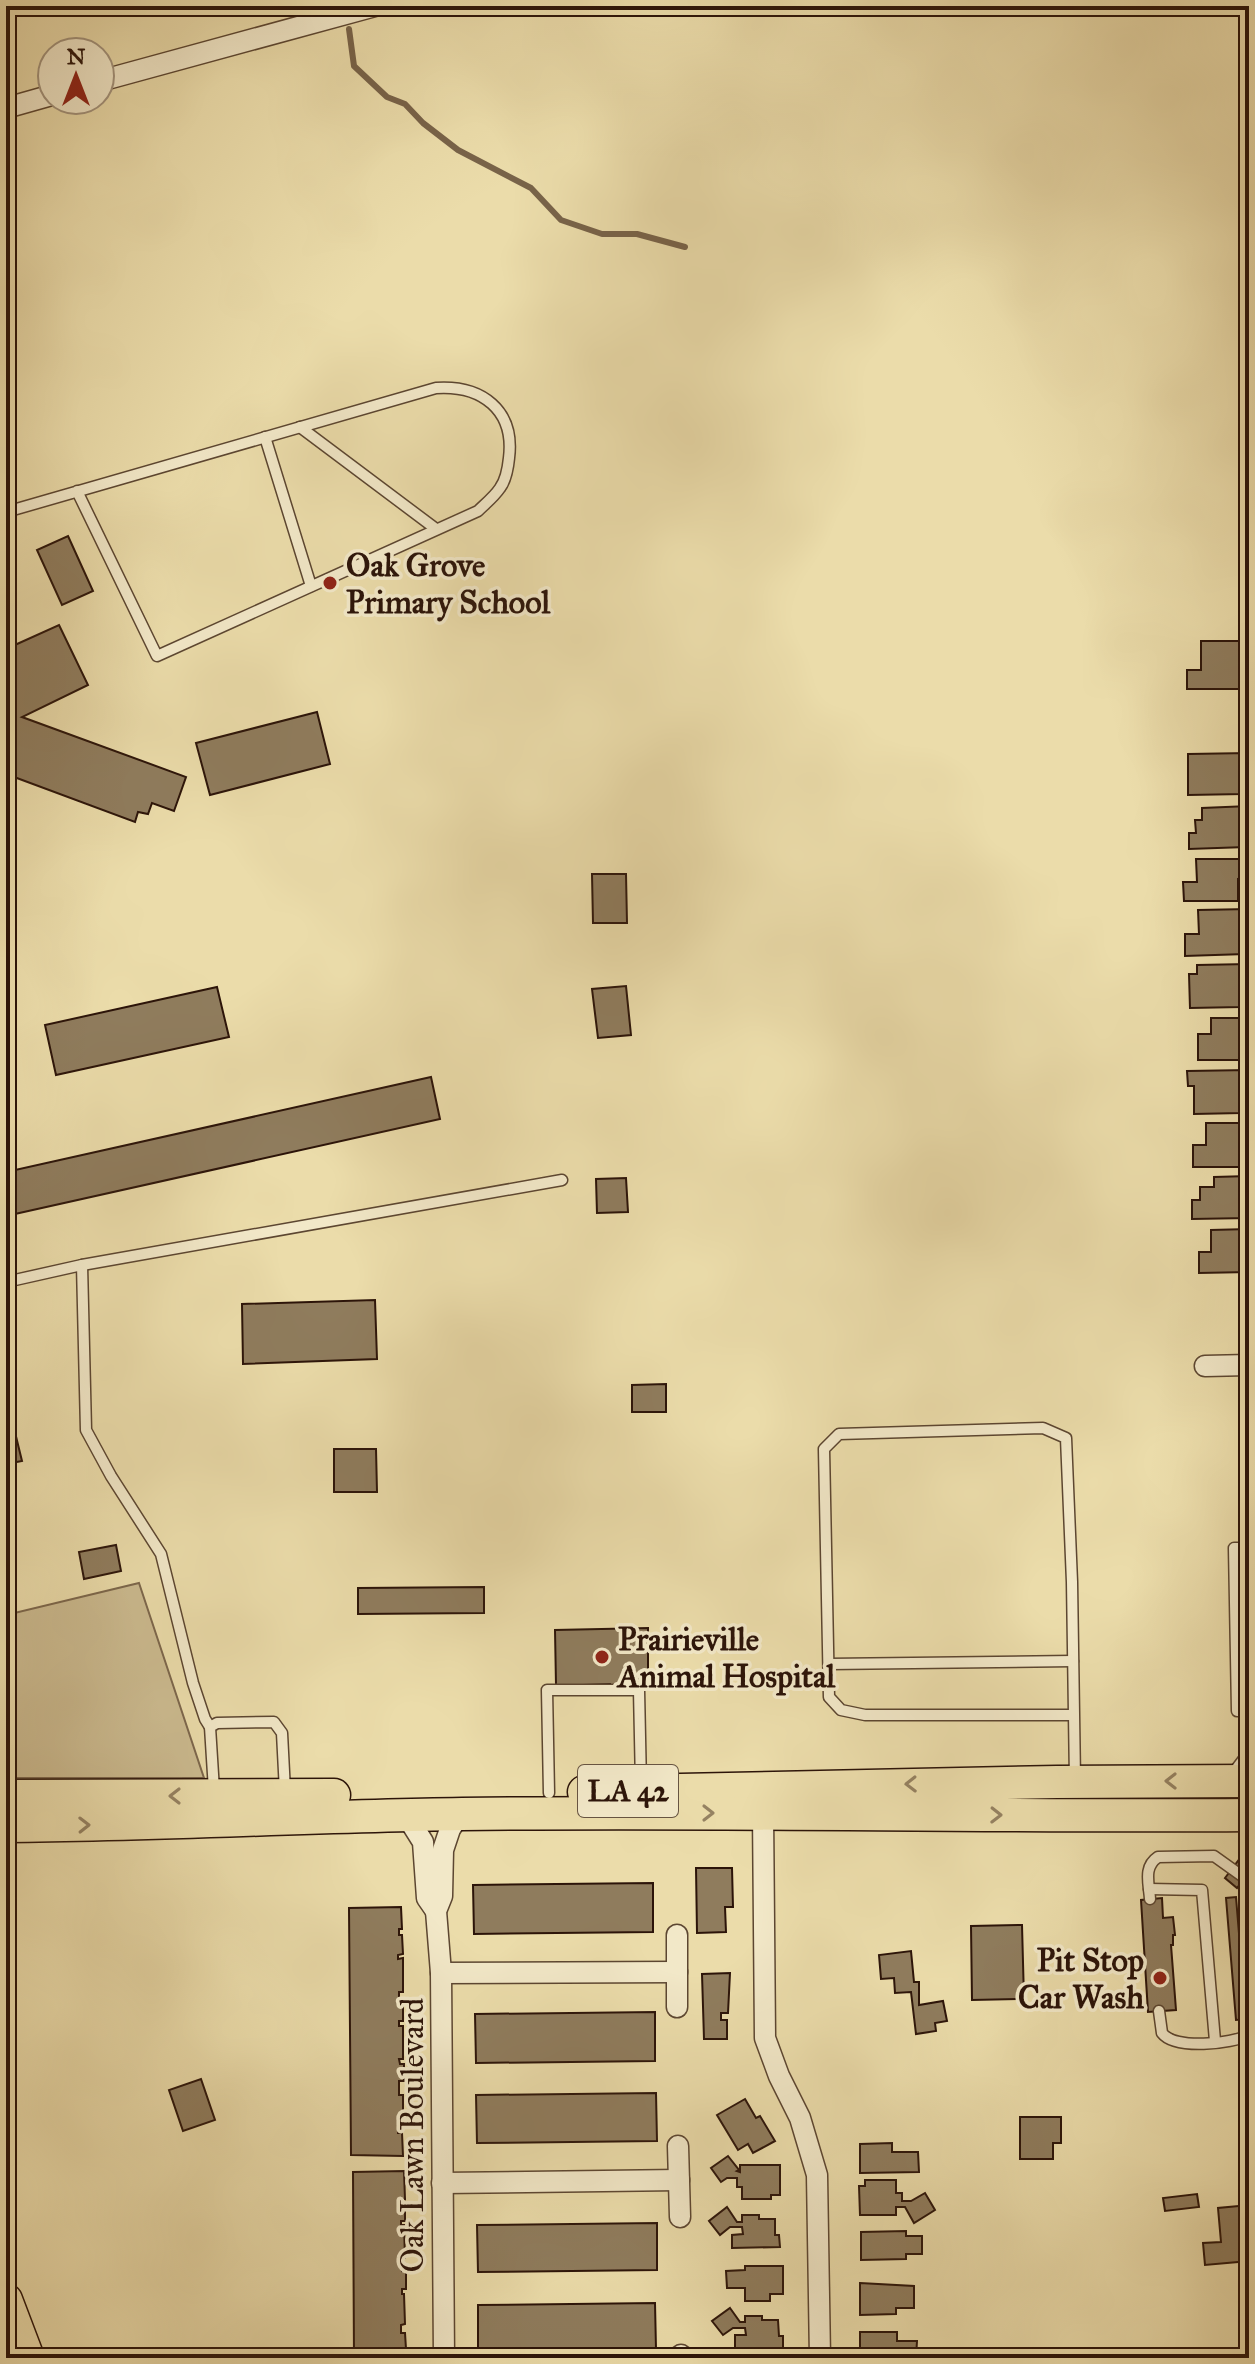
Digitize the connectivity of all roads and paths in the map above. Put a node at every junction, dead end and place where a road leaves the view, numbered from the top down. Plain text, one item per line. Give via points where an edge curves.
1 (375, 6) edge
2 (116, 77) edge
3 (36, 100) edge
4 (6, 108) edge
5 (300, 427) junction
6 (265, 437) junction
7 (77, 491) junction
8 (6, 512) edge
9 (436, 529) junction
10 (311, 586) junction
11 (562, 1180) dead end
12 (82, 1265) junction
13 (6, 1282) edge
14 (1249, 1365) edge
15 (1205, 1366) dead end
16 (1249, 1548) edge
17 (1073, 1661) junction
18 (829, 1664) junction
19 (1249, 1711) edge
20 (1074, 1715) junction
21 (210, 1727) junction
22 (1249, 1752) edge
23 (1238, 1781) edge
24 (1075, 1782) junction
25 (641, 1790) junction
26 (549, 1793) junction
27 (285, 1795) junction
28 (6, 1796) edge
29 (214, 1796) junction
30 (763, 1812) junction
31 (460, 1814) junction
32 (406, 1815) junction
33 (1249, 1815) edge
34 (6, 1826) edge
35 (434, 1855) junction
36 (1249, 1881) edge
37 (677, 1935) dead end
38 (677, 1972) junction
39 (441, 1973) junction
40 (677, 2007) dead end
41 (1159, 2011) dead end
42 (1249, 2035) edge
43 (1215, 2041) junction
44 (678, 2146) dead end
45 (679, 2180) junction
46 (442, 2183) junction
47 (680, 2217) dead end
48 (6, 2300) edge
49 (28, 2358) edge
50 (444, 2358) edge
51 (820, 2358) edge

1 - 2 street
3 - 4 street
5 - 6 lane
5 - 9 lane
5 - 9 lane via 436,388 460,389 487,399 509,430 511,448 502,487 478,511
6 - 7 lane
6 - 10 lane
7 - 8 lane
7 - 10 lane via 157,656
9 - 10 lane
11 - 12 lane
12 - 13 lane
12 - 21 lane via 86,1430 161,1554 193,1683
14 - 15 street
16 - 19 lane via 1234,1548 1237,1711
17 - 18 lane
17 - 18 lane via 1066,1438 1043,1428 839,1434 830,1439 824,1449
17 - 20 lane
18 - 20 lane via 829,1697 841,1710 865,1715
20 - 24 lane
21 - 27 lane via 274,1722 279,1726
21 - 29 lane
22 - 23 lane
23 -> 24 main road, LA 42
24 -> 25 main road, LA 42
25 - 26 main road, LA 42
25 - 26 lane via 639,1690 547,1690
26 - 27 main road, LA 42
27 - 29 main road, LA 42
29 -> 28 main road, LA 42
31 -> 30 main road, LA 42
30 -> 33 main road, LA 42
30 - 51 street via 765,2038 805,2130 817,2175
31 - 32 main road, LA 42
31 - 35 street, Oak Lawn Boulevard
34 -> 32 main road, LA 42
32 - 35 street, Oak Lawn Boulevard
35 - 39 street, Oak Lawn Boulevard via 427,1898 436,1911
36 - 43 lane via 1214,1856 1151,1861 1150,1894 1202,1890
37 - 38 street
38 - 39 street
38 - 40 street
39 - 46 street, Oak Lawn Boulevard
41 - 43 lane via 1166,2039 1184,2044
42 - 43 lane
44 - 45 street
45 - 46 street
45 - 47 street
46 - 50 street, Oak Lawn Boulevard
48 - 49 main road

